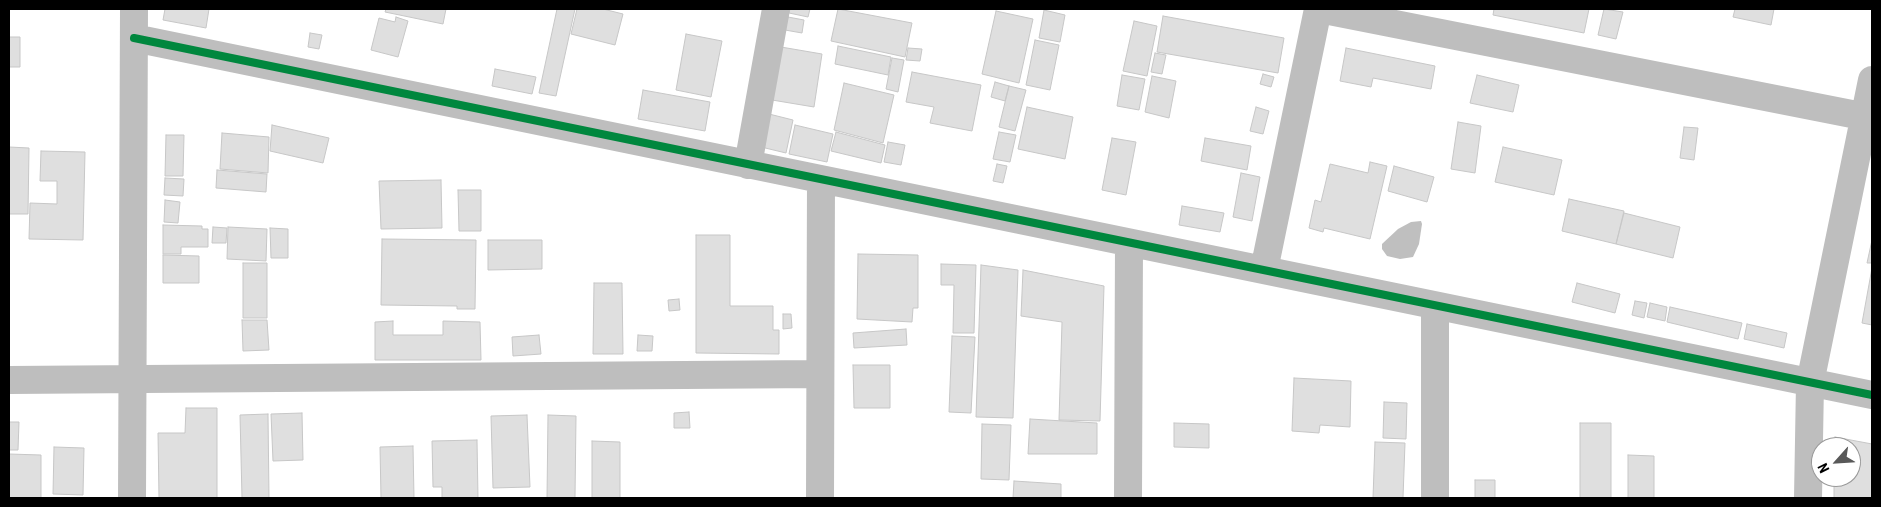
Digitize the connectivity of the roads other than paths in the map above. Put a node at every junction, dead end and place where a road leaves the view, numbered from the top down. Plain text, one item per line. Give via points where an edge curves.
1 (134, 9) edge
2 (776, 9) edge
3 (1318, 9) edge
4 (134, 38) junction
5 (1872, 80) edge
6 (1868, 117) edge
7 (748, 164) junction
8 (820, 180) junction
9 (1129, 243) junction
10 (1264, 270) junction
11 (1435, 306) junction
12 (820, 374) junction
13 (9, 380) edge
14 (132, 380) junction
15 (1810, 383) junction
16 (1872, 396) edge
17 (132, 498) edge
18 (820, 498) edge
19 (1128, 498) edge
20 (1435, 498) edge
21 (1808, 498) edge

1 - 4 street
2 - 7 street
3 - 6 street
3 - 10 street
4 - 7 street
4 - 14 street
5 - 6 street
6 - 15 street
7 - 8 street
8 - 9 street
8 - 12 street
9 - 10 street
9 - 19 street
10 - 11 street
11 - 15 street
11 - 20 street
12 - 14 street
12 - 18 street
13 - 14 street
14 - 17 street
15 - 16 street
15 - 21 street

